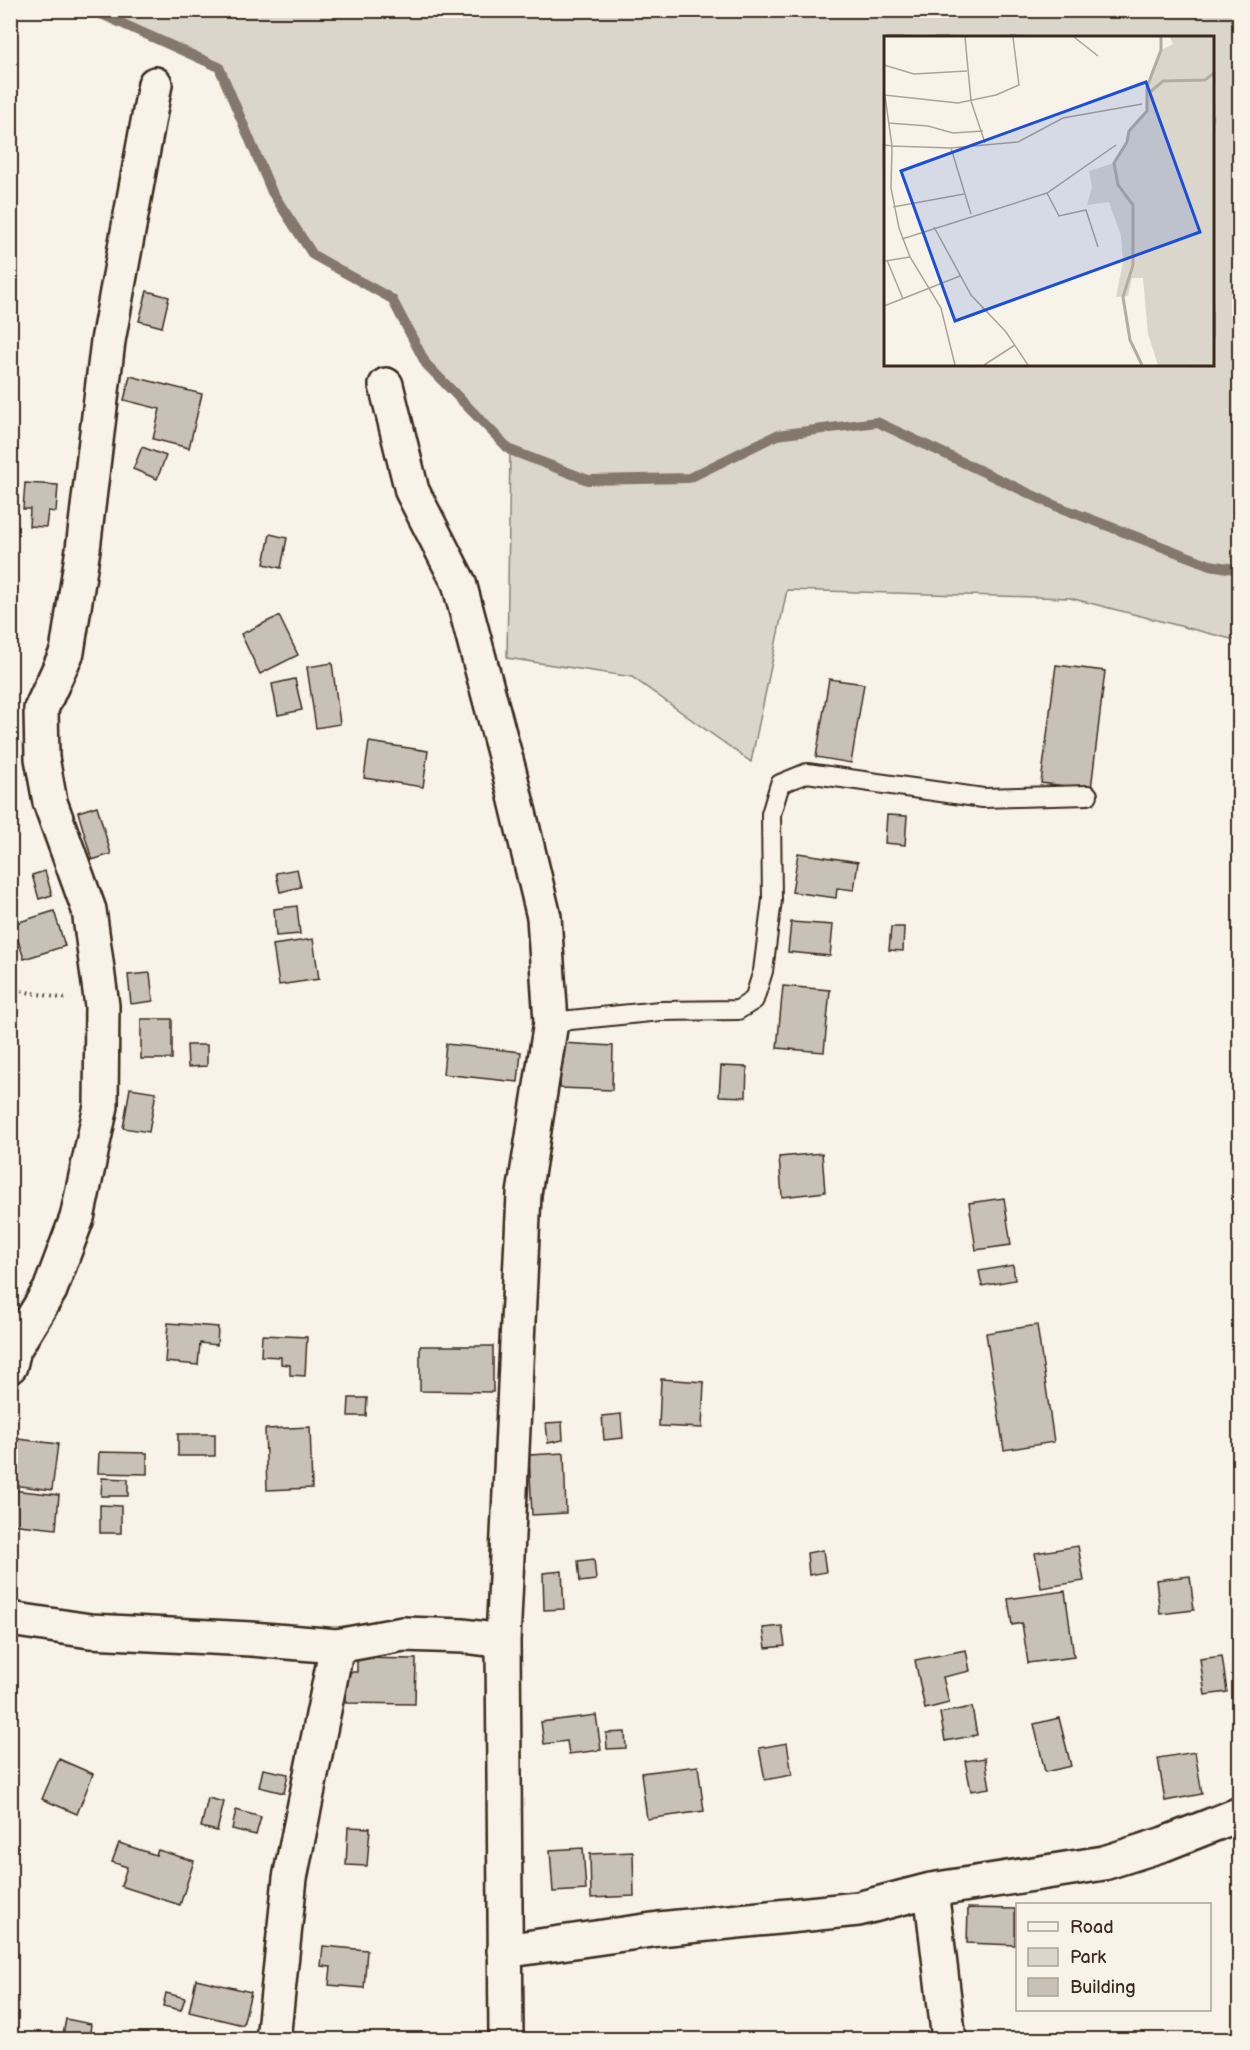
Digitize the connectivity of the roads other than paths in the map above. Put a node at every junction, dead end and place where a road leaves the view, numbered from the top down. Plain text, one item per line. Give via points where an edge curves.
1 (155, 84) dead end
2 (386, 385) dead end
3 (1088, 795) dead end
4 (551, 1022) junction
5 (12, 1354) edge
6 (10, 1619) edge
7 (503, 1641) junction
8 (337, 1646) junction
9 (1239, 1814) edge
10 (931, 1890) junction
11 (504, 1951) junction
12 (273, 2040) edge
13 (506, 2040) edge
14 (949, 2040) edge

1 - 5 street via 108,341 67,652 40,709 42,758 50,802 89,910 102,1006 101,1106 77,1218 50,1290
2 - 4 street via 412,491 459,583 509,771 544,917
3 - 4 lane via 982,798 807,773 780,784 771,814 772,900 763,971 754,1000 738,1010 660,1011
4 - 7 street via 524,1194
6 - 8 street via 90,1631
7 - 8 street via 403,1634
7 - 11 street
8 - 12 street via 290,1878
9 - 10 street via 1104,1863
10 - 11 street via 858,1909 659,1929
10 - 14 street
11 - 13 street

